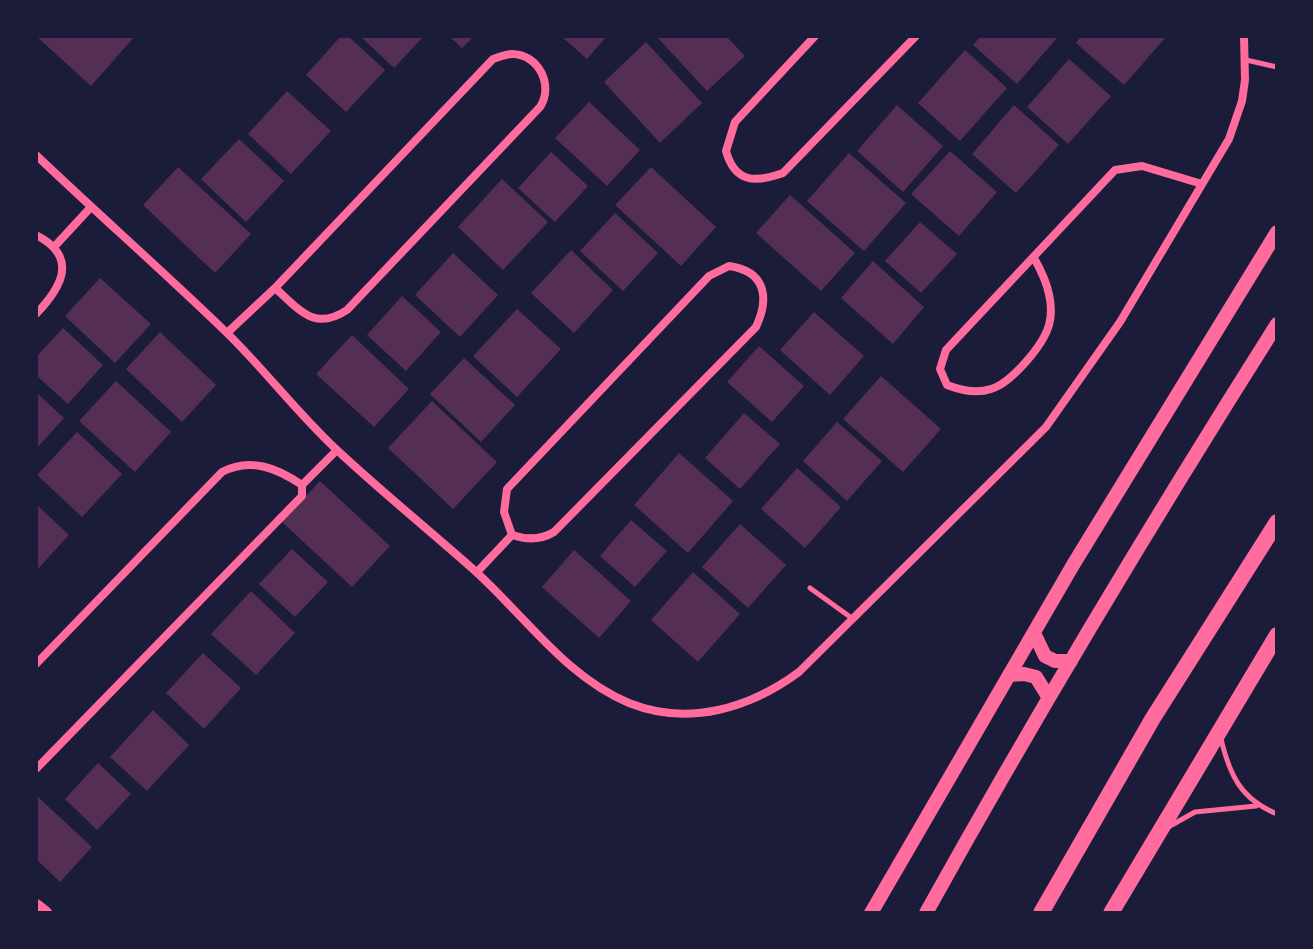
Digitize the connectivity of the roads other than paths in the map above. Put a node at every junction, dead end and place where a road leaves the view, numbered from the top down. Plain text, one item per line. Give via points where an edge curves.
1 (815, 36) edge
2 (916, 36) edge
3 (1244, 36) edge
4 (1246, 60) junction
5 (1277, 67) edge
6 (36, 155) edge
7 (1202, 184) junction
8 (91, 207) junction
9 (1277, 232) edge
10 (36, 235) edge
11 (54, 247) junction
12 (1034, 258) junction
13 (275, 288) junction
14 (36, 314) edge
15 (1277, 324) edge
16 (227, 333) junction
17 (337, 450) junction
18 (302, 485) junction
19 (1277, 522) edge
20 (512, 535) junction
21 (477, 572) junction
22 (810, 588) dead end
23 (854, 620) junction
24 (1034, 633) junction
25 (1277, 635) edge
26 (1071, 661) junction
27 (36, 664) edge
28 (1009, 675) junction
29 (1049, 698) junction
30 (1219, 729) junction
31 (36, 769) edge
32 (1257, 805) junction
33 (1277, 814) edge
34 (1161, 830) junction
35 (36, 906) edge
36 (45, 913) edge
37 (871, 913) edge
38 (926, 913) edge
39 (1041, 913) edge
40 (1111, 913) edge

1 - 2 street via 735,122 726,151 737,173 755,180 783,173
3 - 4 street
4 - 5 lane
4 - 7 street via 1236,120
6 - 8 street
7 - 12 street via 1142,166 1115,170
7 - 23 street via 1120,322 1046,427
8 - 11 street
8 - 16 street
9 - 24 street
10 - 11 street
11 - 14 street via 62,265 59,286
12 - 12 street via 946,350 940,369 947,385 993,389 1029,359 1049,325 1050,310
13 - 13 street via 306,316 328,319 347,310 540,107 546,82 535,63 512,54 493,59
13 - 16 street
15 - 26 street
16 - 17 street
17 - 18 street
17 - 21 street
18 - 27 street via 268,467 233,466 222,472
18 - 31 street via 302,496
19 - 39 main road via 1153,718
20 - 20 street via 544,538 554,532 756,327 764,297 753,275 729,266 709,276 507,489 504,512
20 - 21 street
21 - 23 street via 580,674 632,704 660,712 720,711 748,703 799,672
22 - 23 lane
24 - 26 street via 1045,656
24 - 28 street
25 - 30 main road
26 - 29 street
28 - 29 street via 1036,677
28 - 37 street
29 - 38 street
30 - 32 lane via 1235,781
30 - 34 main road
32 - 33 lane
32 - 34 lane via 1195,812
34 - 40 main road
35 - 36 street

